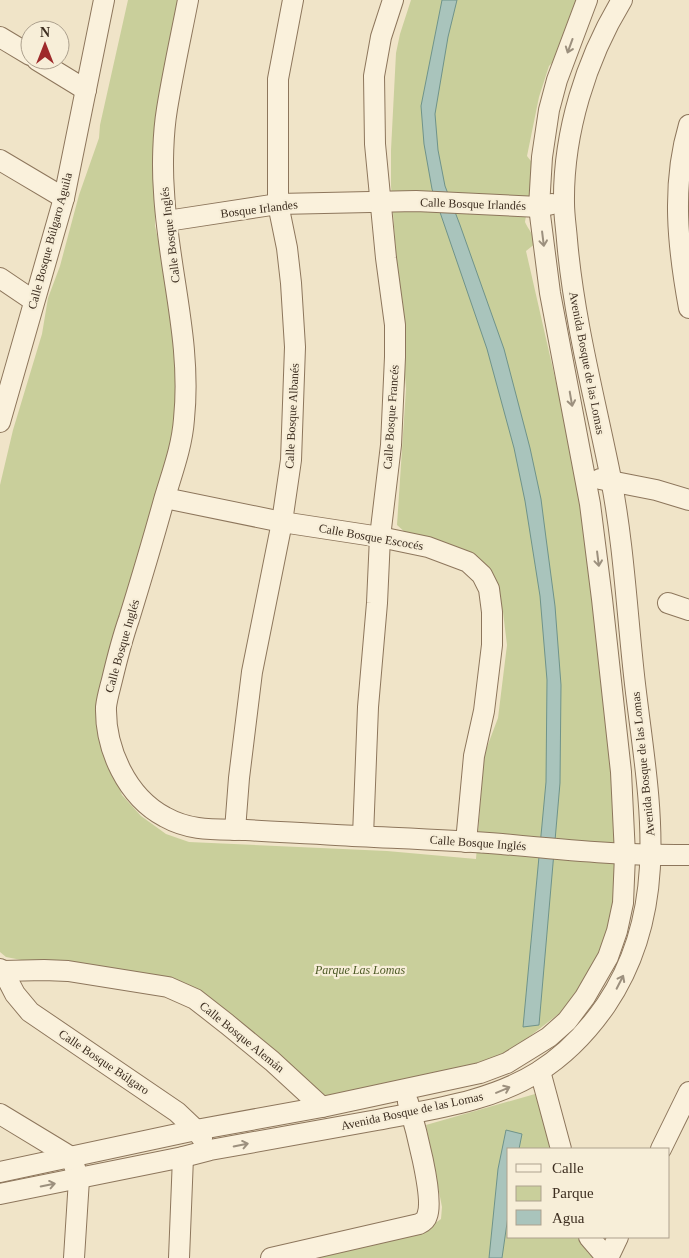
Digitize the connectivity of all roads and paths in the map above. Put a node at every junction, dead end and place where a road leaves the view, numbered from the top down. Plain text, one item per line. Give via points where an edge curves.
1 (104, 0) edge
2 (188, 0) edge
3 (293, 0) edge
4 (393, 0) edge
5 (587, 0) edge
6 (622, 0) edge
7 (0, 37) edge
8 (20, 49) edge
9 (54, 70) edge
10 (86, 90) junction
11 (689, 126) edge
12 (0, 160) edge
13 (64, 198) junction
14 (381, 202) junction
15 (564, 202) junction
16 (278, 204) junction
17 (539, 207) junction
18 (167, 221) junction
19 (0, 278) edge
20 (34, 301) junction
21 (689, 308) edge
22 (0, 422) edge
23 (585, 477) junction
24 (611, 480) junction
25 (165, 498) junction
26 (689, 500) edge
27 (282, 522) junction
28 (380, 537) junction
29 (602, 599) junction
30 (626, 600) junction
31 (668, 603) dead end
32 (689, 610) edge
33 (235, 830) junction
34 (363, 836) junction
35 (466, 842) junction
36 (625, 855) junction
37 (689, 855) edge
38 (651, 856) junction
39 (1, 970) edge
40 (540, 1071) junction
41 (404, 1090) junction
42 (689, 1092) edge
43 (322, 1107) junction
44 (412, 1113) junction
45 (0, 1114) edge
46 (196, 1130) junction
47 (561, 1148) edge
48 (661, 1148) edge
49 (210, 1150) junction
50 (70, 1157) junction
51 (184, 1157) junction
52 (0, 1172) edge
53 (78, 1179) junction
54 (0, 1194) edge
55 (590, 1238) edge
56 (617, 1238) edge
57 (74, 1258) edge
58 (179, 1258) edge
59 (274, 1258) edge
60 (607, 1258) edge

1 - 10 street, Calle Bosque Búlgaro Aguila
2 - 18 street, Calle Bosque Inglés via 166,112 164,190
3 - 16 street, Calle Bosque Albanés via 278,80
4 - 14 street, Calle Bosque Francés via 381,37 374,76
5 -> 17 street, Avenida Bosque de las Lomas via 549,110
6 - 15 street, Avenida Bosque de las Lomas via 598,44 574,115
7 - 8 street
9 - 10 street
10 - 13 street, Calle Bosque Búlgaro Aguila
11 - 21 street via 683,145 676,209
12 - 13 street
13 - 20 street, Calle Bosque Búlgaro Aguila
14 - 16 street, Bosque Irlandes
14 - 17 street, Calle Bosque Irlandés
14 - 28 street, Calle Bosque Francés via 395,325 395,357 391,445
15 - 17 street, Calle Bosque Irlandés
15 - 24 street, Avenida Bosque de las Lomas via 576,314
16 - 18 street, Bosque Irlandes
16 - 27 street, Calle Bosque Albanés via 287,248 295,348 291,460
17 -> 23 street, Avenida Bosque de las Lomas via 552,301
18 - 25 street, Calle Bosque Inglés via 182,320 186,389 184,423
19 - 20 street
20 - 22 street, Calle Bosque Búlgaro Aguila
23 - 24 street
23 -> 29 street, Avenida Bosque de las Lomas
24 - 26 street
24 - 30 street, Avenida Bosque de las Lomas
25 - 27 street, Calle Bosque Escocés
25 - 33 street, Calle Bosque Inglés via 120,645 106,704 108,732 115,758 127,782 149,808 193,828
27 - 28 street, Calle Bosque Escocés
27 - 33 street, Calle Bosque Albanés via 252,672
28 - 34 street, Calle Bosque Francés
28 - 35 street, Calle Bosque Escocés via 428,547 468,562 482,575 489,589 492,645 484,711 474,756
29 - 30 street
29 - 36 street, Avenida Bosque de las Lomas
30 - 38 street, Avenida Bosque de las Lomas via 651,817
31 - 32 street
33 - 34 street, Calle Bosque Inglés
34 - 35 street, Calle Bosque Inglés
35 - 36 street, Calle Bosque Inglés
36 - 38 street, Calle Bosque Inglés
36 - 41 street, Avenida Bosque de las Lomas via 623,903 617,931 604,964 585,998 567,1021 549,1037 507,1063 480,1073
37 - 38 street, Calle Bosque Inglés
40 -> 38 street, Avenida Bosque de las Lomas via 594,1024 614,994 630,962 643,924
39 - 43 street, Calle Bosque Alemán via 68,971 168,987 195,999 272,1061
39 - 46 street, Calle Bosque Búlgaro via 14,994 30,1012 177,1112
44 -> 40 street, Avenida Bosque de las Lomas via 501,1092
40 - 47 street
41 - 43 street, Avenida Bosque de las Lomas
41 - 44 street
42 - 48 street
43 - 46 street, Avenida Bosque de las Lomas
49 -> 44 street, Avenida Bosque de las Lomas
44 - 59 street via 429,1204 424,1221
45 - 50 street
46 - 49 street, Calle Bosque Búlgaro
46 - 50 street, Avenida Bosque de las Lomas
49 - 51 street, Avenida Bosque de las Lomas
50 - 52 street, Avenida Bosque de las Lomas
50 - 53 street
51 - 53 street, Avenida Bosque de las Lomas
51 - 58 street
54 -> 53 street, Avenida Bosque de las Lomas
53 - 57 street
55 - 60 street
56 - 60 street

